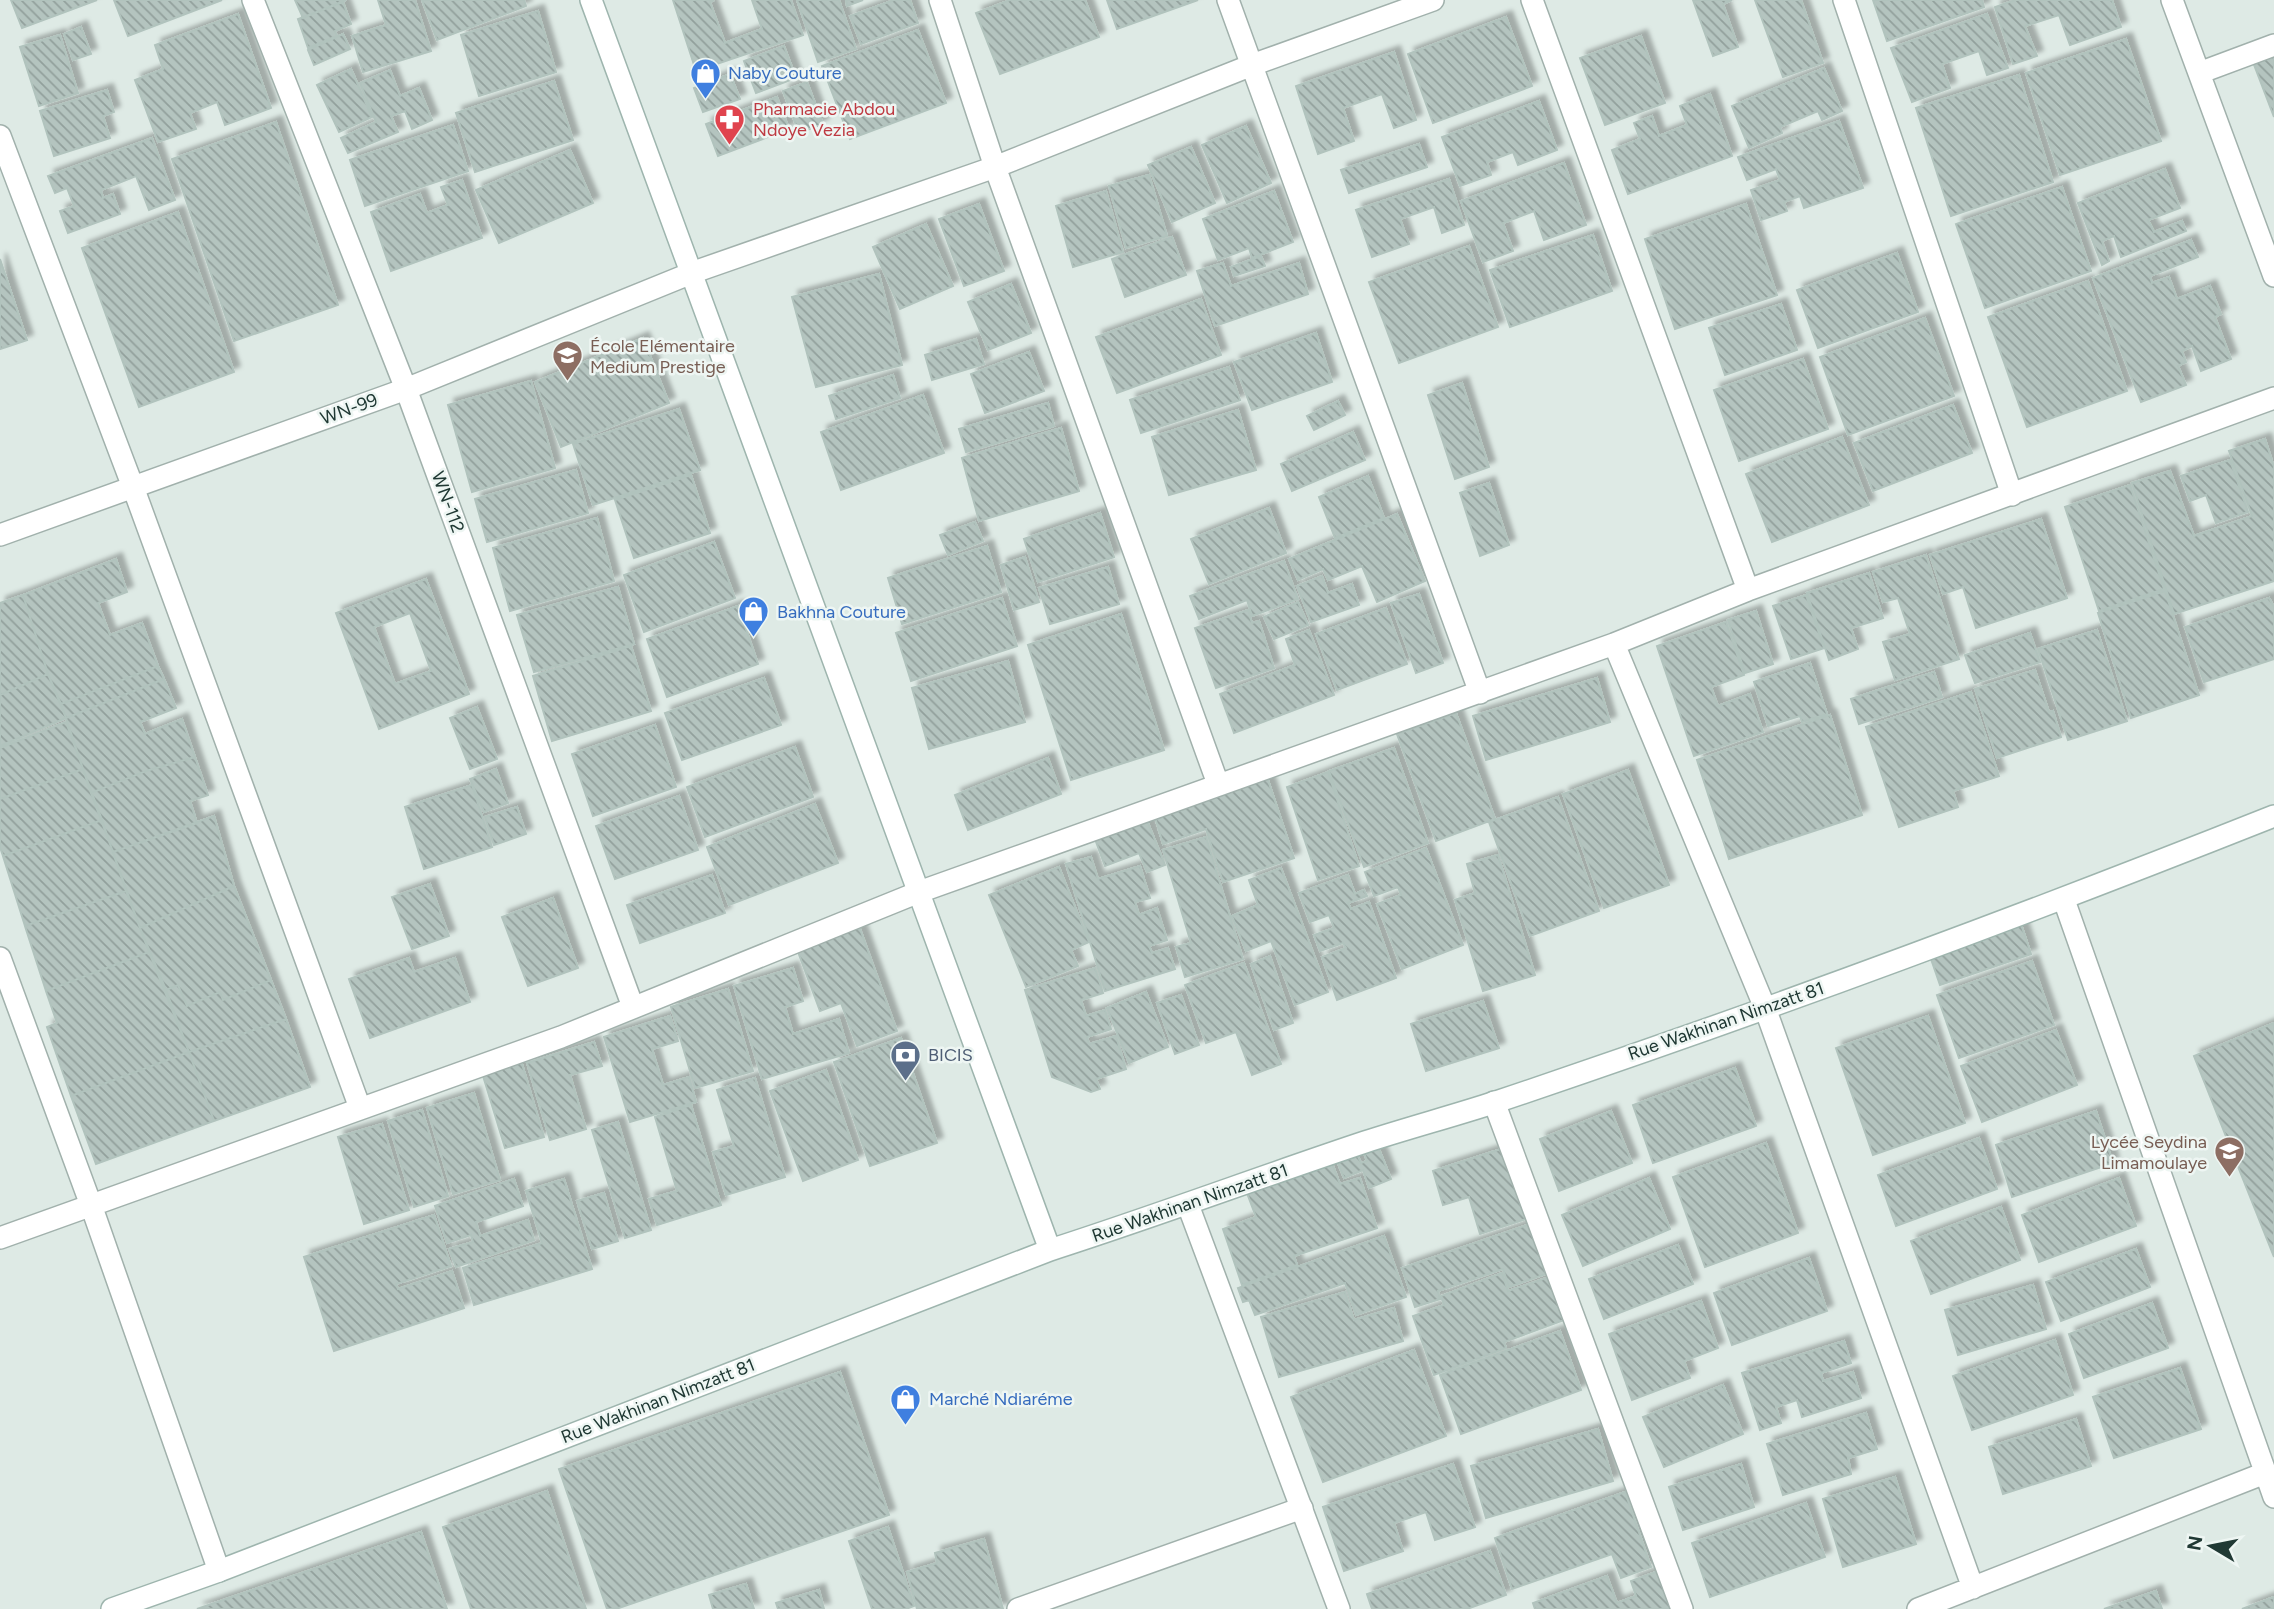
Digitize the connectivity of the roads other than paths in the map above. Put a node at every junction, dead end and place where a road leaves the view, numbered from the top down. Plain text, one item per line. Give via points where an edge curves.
1 (253, 0) edge
2 (591, 0) edge
3 (940, 0) edge
4 (1228, 0) edge
5 (1433, 0) edge
6 (1532, 0) edge
7 (1844, 0) edge
8 (2172, 0) edge
9 (2274, 45) edge
10 (1252, 65) junction
11 (2199, 73) junction
12 (0, 136) edge
13 (995, 167) junction
14 (694, 272) junction
15 (2274, 276) edge
16 (406, 389) junction
17 (2274, 398) edge
18 (133, 487) junction
19 (2012, 495) junction
20 (0, 535) edge
21 (1748, 590) junction
22 (1614, 644) junction
23 (1480, 692) junction
24 (1218, 784) junction
25 (2274, 816) edge
26 (919, 892) junction
27 (2064, 900) junction
28 (0, 958) edge
29 (633, 1007) junction
30 (1765, 1008) junction
31 (1494, 1102) junction
32 (360, 1108) junction
33 (91, 1205) junction
34 (1188, 1205) junction
35 (0, 1238) edge
36 (1050, 1250) junction
37 (2265, 1473) junction
38 (2274, 1497) edge
39 (1301, 1508) junction
40 (219, 1571) junction
41 (1973, 1588) junction
42 (112, 1609) edge
43 (1018, 1609) edge
44 (1339, 1609) edge
45 (1682, 1609) edge
46 (1918, 1609) edge

1 - 16 street, WN-112
2 - 14 street
3 - 13 street
4 - 10 street
5 - 10 street, WN-99
6 - 21 street
7 - 19 street
8 - 11 street
9 - 11 street
10 - 13 street, WN-99
10 - 23 street
11 - 15 street
12 - 18 street
13 - 14 street, WN-99
13 - 24 street
14 - 16 street, WN-99
14 - 26 street
16 - 18 street, WN-99
16 - 29 street, WN-112
17 - 19 street
18 - 20 street, WN-99
18 - 32 street
19 - 21 street
21 - 22 street
22 - 23 street
22 - 30 street
23 - 24 street
24 - 26 street
25 - 27 street, Rue Wakhinan Nimzatt 81
26 - 29 street
26 - 36 street
27 - 30 street, Rue Wakhinan Nimzatt 81
27 - 37 street
28 - 33 street
29 - 32 street
30 - 31 street, Rue Wakhinan Nimzatt 81
30 - 41 street
31 - 34 street, Rue Wakhinan Nimzatt 81
31 - 45 street
32 - 33 street
33 - 35 street
33 - 40 street
34 - 36 street, Rue Wakhinan Nimzatt 81
34 - 39 street
36 - 40 street, Rue Wakhinan Nimzatt 81
37 - 38 street
37 - 41 street
39 - 43 street
39 - 44 street
40 - 42 street, Rue Wakhinan Nimzatt 81
41 - 46 street

